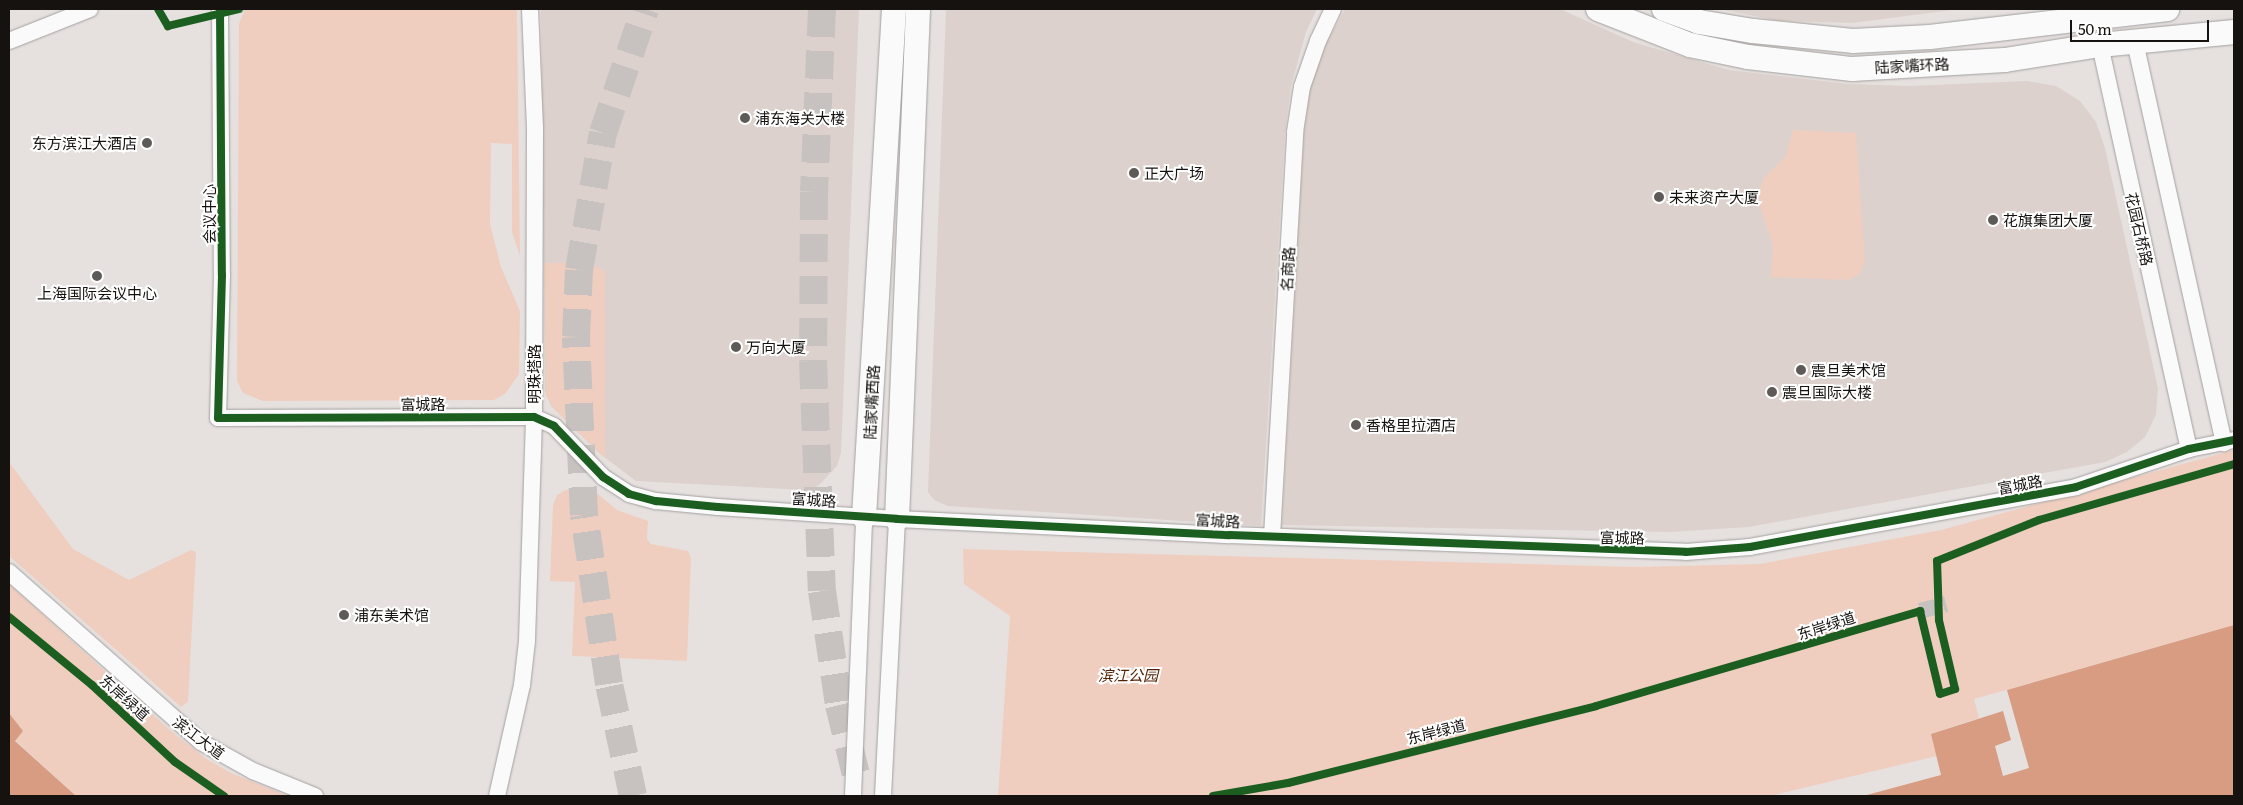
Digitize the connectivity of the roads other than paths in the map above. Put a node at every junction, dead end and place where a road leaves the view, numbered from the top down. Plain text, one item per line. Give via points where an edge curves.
1 (90, 9) edge
2 (220, 9) edge
3 (530, 9) edge
4 (894, 9) edge
5 (918, 9) edge
6 (1333, 9) edge
7 (1598, 9) edge
8 (1664, 9) edge
9 (2167, 9) edge
10 (2128, 11) edge
11 (2094, 14) edge
12 (2234, 32) edge
13 (9, 41) edge
14 (2135, 42) junction
15 (2100, 46) junction
16 (534, 417) junction
17 (218, 418) joint
18 (2229, 442) edge
19 (2189, 450) junction
20 (864, 517) junction
21 (897, 519) junction
22 (1272, 536) junction
23 (9, 572) edge
24 (315, 796) edge
25 (497, 796) edge
26 (853, 796) edge
27 (883, 796) edge

1 - 13 street
2 - 17 street, 会议中心 via 222,276
3 - 16 street, 明珠塔路 via 535,128
4 - 20 main road, 陆家嘴西路
5 - 21 main road, 陆家嘴西路
6 - 22 street, 名商路 via 1302,87 1295,132
7 - 15 main road, 陆家嘴环路 via 1690,45 1756,58 1852,69 2005,60
8 - 11 main road, 陆家嘴环路 via 1699,22 1803,38 1853,41 1930,38
9 - 10 main road, 陆家嘴环路
10 - 11 main road, 陆家嘴环路
10 - 14 main road
11 - 15 main road, 花园石桥路
12 - 14 main road, 陆家嘴环路
14 - 15 main road, 陆家嘴环路
14 - 18 street
15 - 19 street, 花园石桥路
16 - 17 street, 富城路
16 - 20 street, 富城路 via 554,426 602,478 629,494 656,501
16 - 25 street, 明珠塔路 via 527,641 522,685
18 - 19 street, 富城路
19 - 22 street, 富城路 via 2076,487 1750,547 1686,552 1583,550
20 - 21 street, 富城路
20 - 26 street, 陆家嘴西路
21 - 22 street, 富城路
21 - 27 street, 陆家嘴西路
23 - 24 street, 滨江大道 via 201,742 245,768

